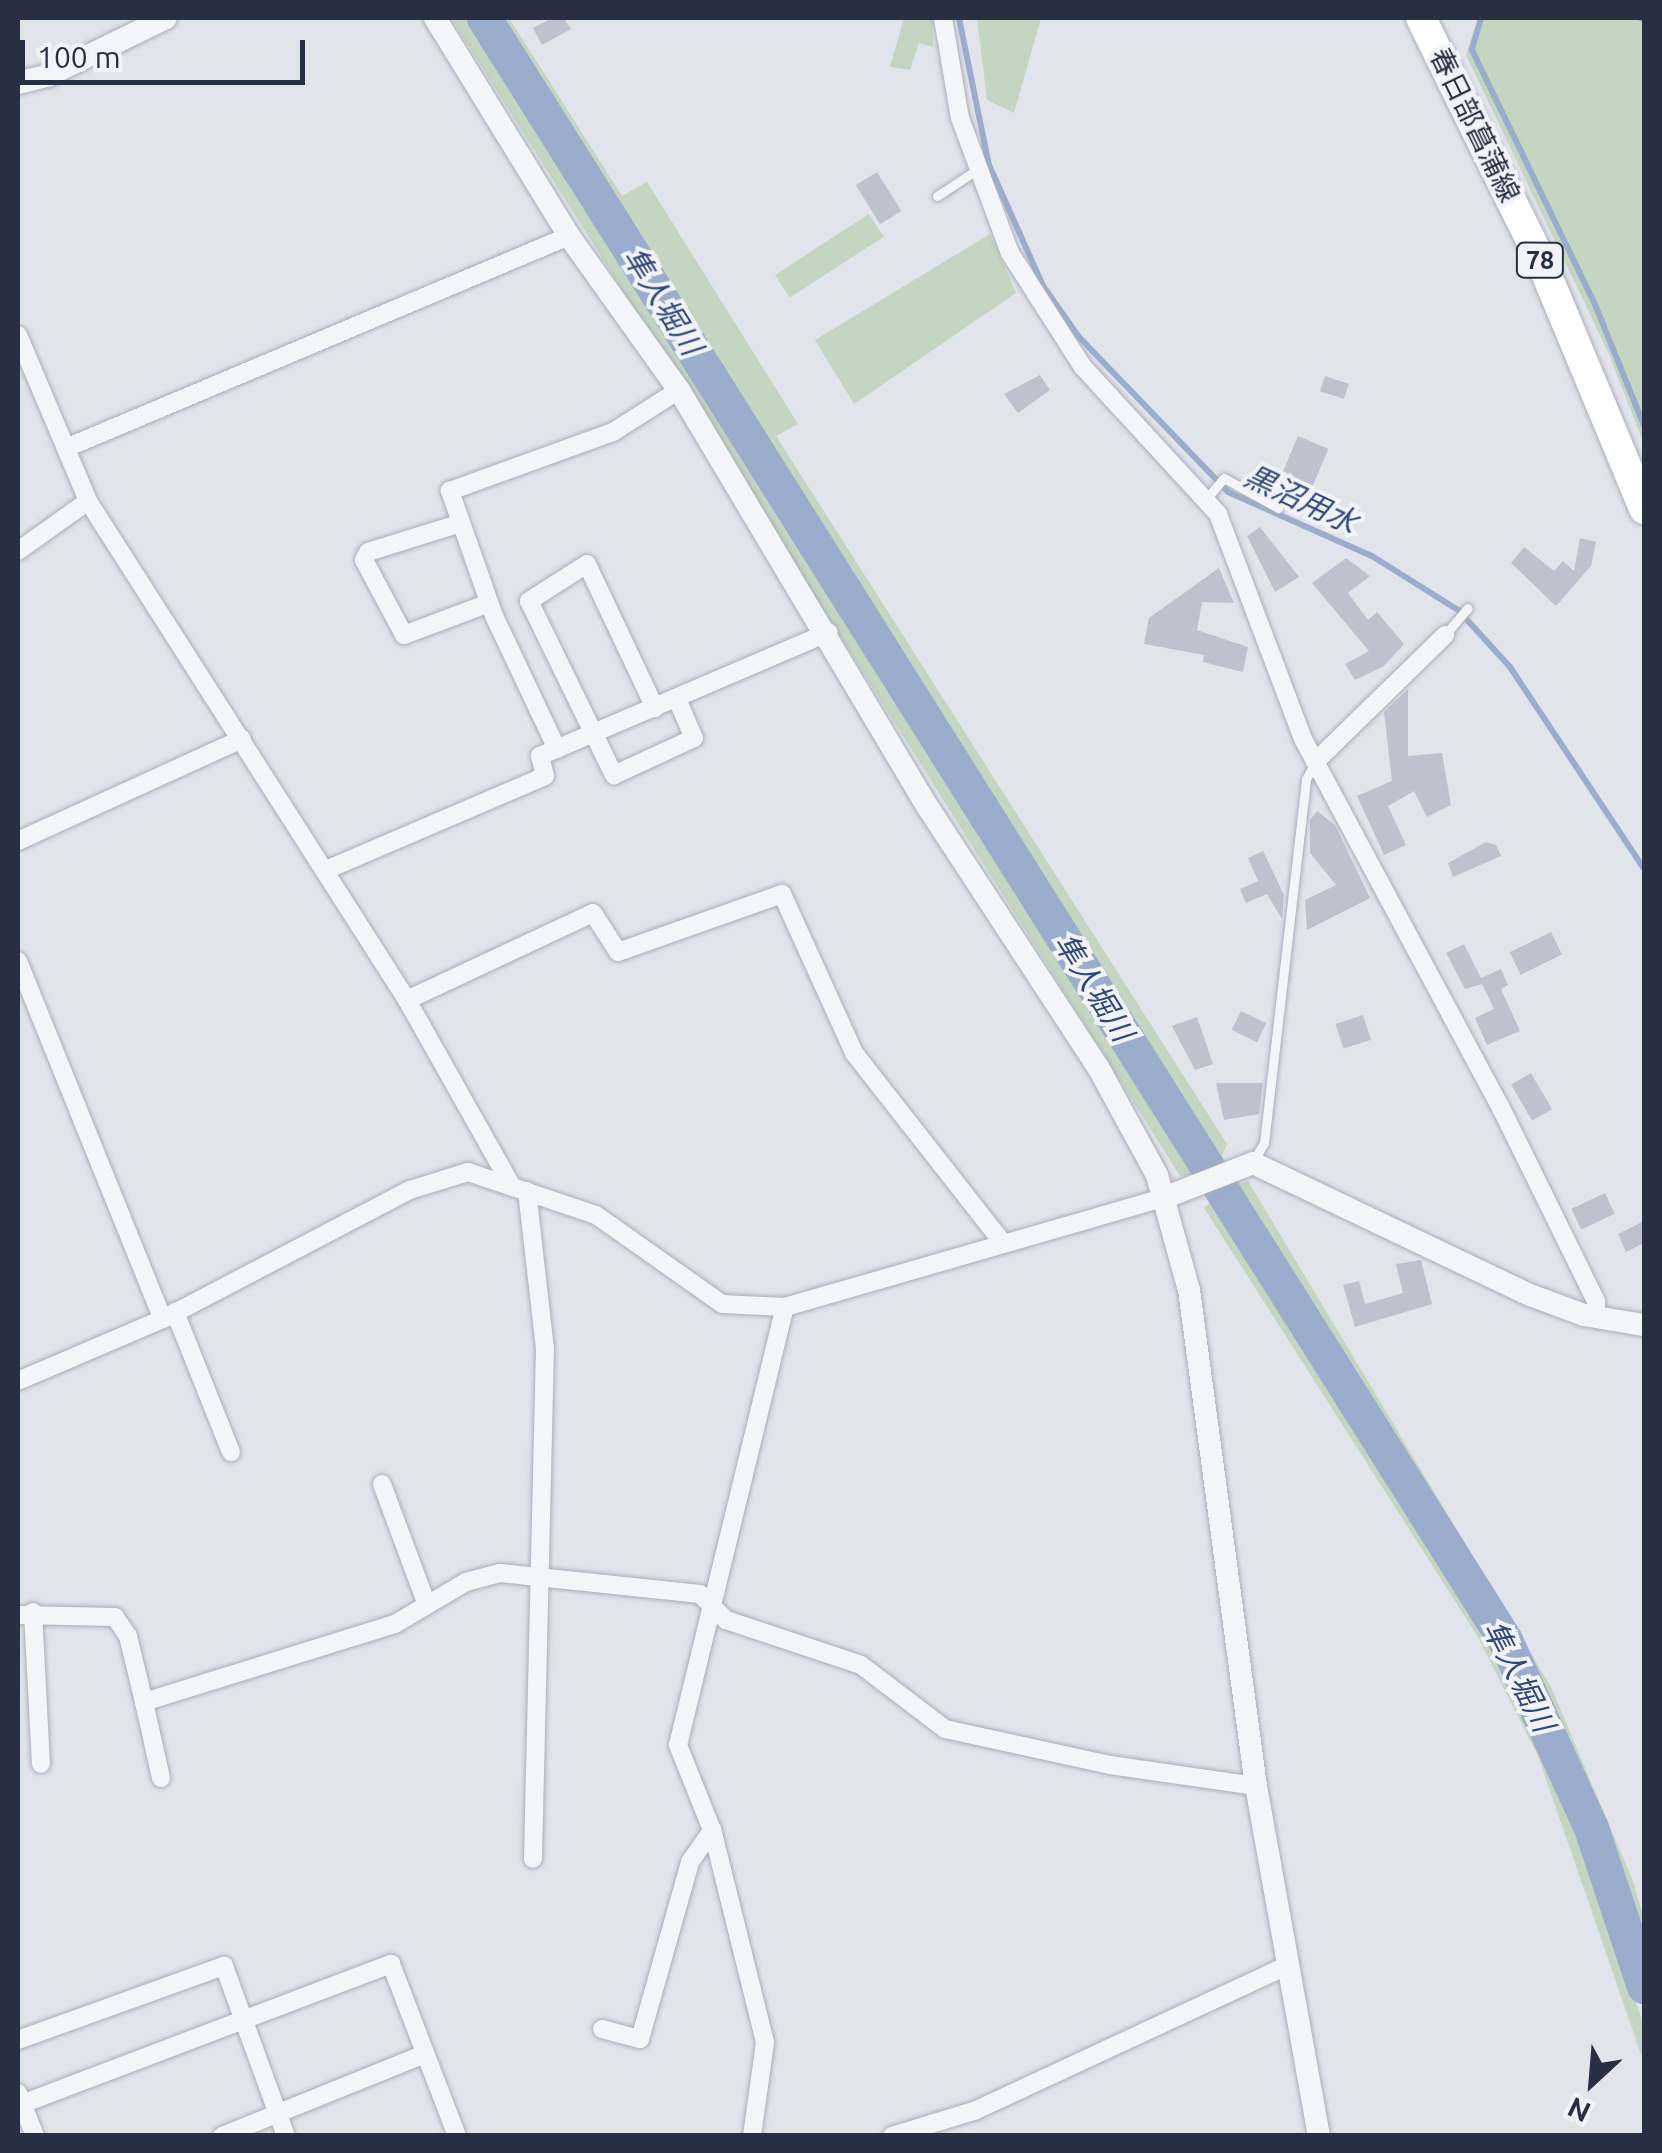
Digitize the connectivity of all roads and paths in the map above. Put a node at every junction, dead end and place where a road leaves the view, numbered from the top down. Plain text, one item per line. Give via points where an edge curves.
1 (166, 18) edge
2 (435, 18) edge
3 (943, 18) edge
4 (1421, 18) edge
5 (18, 83) edge
6 (976, 171) junction
7 (936, 196) dead end
8 (569, 236) junction
9 (18, 335) edge
10 (678, 390) junction
11 (66, 448) junction
12 (1214, 489) junction
13 (88, 501) junction
14 (1278, 508) dead end
15 (1644, 509) edge
16 (460, 523) junction
17 (18, 551) edge
18 (489, 603) junction
19 (1467, 610) dead end
20 (829, 632) junction
21 (1445, 635) joint
22 (677, 699) junction
23 (655, 708) junction
24 (596, 733) junction
25 (242, 739) junction
26 (556, 750) junction
27 (1315, 762) junction
28 (18, 841) edge
29 (326, 870) junction
30 (18, 962) edge
31 (407, 1000) junction
32 (1244, 1165) junction
33 (518, 1187) junction
34 (1166, 1197) junction
35 (1004, 1242) junction
36 (785, 1307) junction
37 (169, 1315) junction
38 (1596, 1318) junction
39 (1644, 1326) edge
40 (18, 1381) edge
41 (231, 1452) dead end
42 (382, 1484) dead end
43 (537, 1572) junction
44 (427, 1605) junction
45 (712, 1607) junction
46 (25, 1614) edge
47 (144, 1702) junction
48 (40, 1764) dead end
49 (161, 1778) dead end
50 (1256, 1786) junction
51 (712, 1830) junction
52 (533, 1859) dead end
53 (1288, 1965) junction
54 (243, 2018) junction
55 (602, 2029) dead end
56 (18, 2040) edge
57 (426, 2054) junction
58 (20, 2098) edge
59 (278, 2114) junction
60 (35, 2136) edge
61 (222, 2136) edge
62 (286, 2136) edge
63 (458, 2136) edge
64 (752, 2136) edge
65 (892, 2136) edge
66 (1319, 2136) edge

1 - 5 street
2 - 8 street
3 - 6 street via 952,86
4 - 15 main road, 春日部菖蒲線 / 78 via 1541,262
6 - 7 lane
6 - 12 street via 1038,304 1083,368
8 - 10 street
8 - 11 street
9 - 11 street
10 - 16 street via 612,432 450,491
10 - 20 street
11 - 13 street
12 - 14 lane
12 - 27 street
13 - 17 street
13 - 25 street
16 - 18 street
16 - 18 street via 368,552 364,560 404,635
18 - 26 street
19 - 21 lane
20 - 22 street
20 - 34 street via 929,810 1098,1067
21 - 27 street
22 - 23 street
22 - 24 street via 694,738 614,775
23 - 24 street
23 - 24 street via 586,564 529,601
24 - 26 street
25 - 28 street
25 - 29 street
26 - 29 street via 540,756 545,776
27 - 32 lane via 1306,779 1264,1144
27 - 38 street via 1501,1108 1596,1301
29 - 31 street
30 - 37 street
31 - 33 street
31 - 35 street via 593,913 618,952 782,894 854,1053
32 - 34 street via 1194,1192
32 - 38 street via 1530,1295
33 - 36 street via 596,1215 722,1304
33 - 37 street via 468,1172 410,1190
33 - 43 street via 545,1348
34 - 35 street
34 - 50 street via 1209,1419
35 - 36 street
36 - 45 street
37 - 40 street
37 - 41 street
38 - 39 street
42 - 44 street
43 - 44 street via 466,1582
43 - 45 street via 700,1594
43 - 52 street
44 - 47 street via 395,1624
45 - 50 street via 726,1620 861,1664 945,1729 1110,1765
45 - 51 street via 678,1745
46 - 47 street via 115,1617 128,1636
46 - 48 street
47 - 49 street
50 - 53 street
51 - 55 street via 690,1862 640,2039
51 - 64 street via 766,2042
53 - 65 street via 974,2112
53 - 66 street
54 - 56 street via 224,1966
54 - 57 street via 391,1964
54 - 58 street
54 - 59 street
57 - 59 street
57 - 63 street
58 - 60 street
59 - 61 street
59 - 62 street

